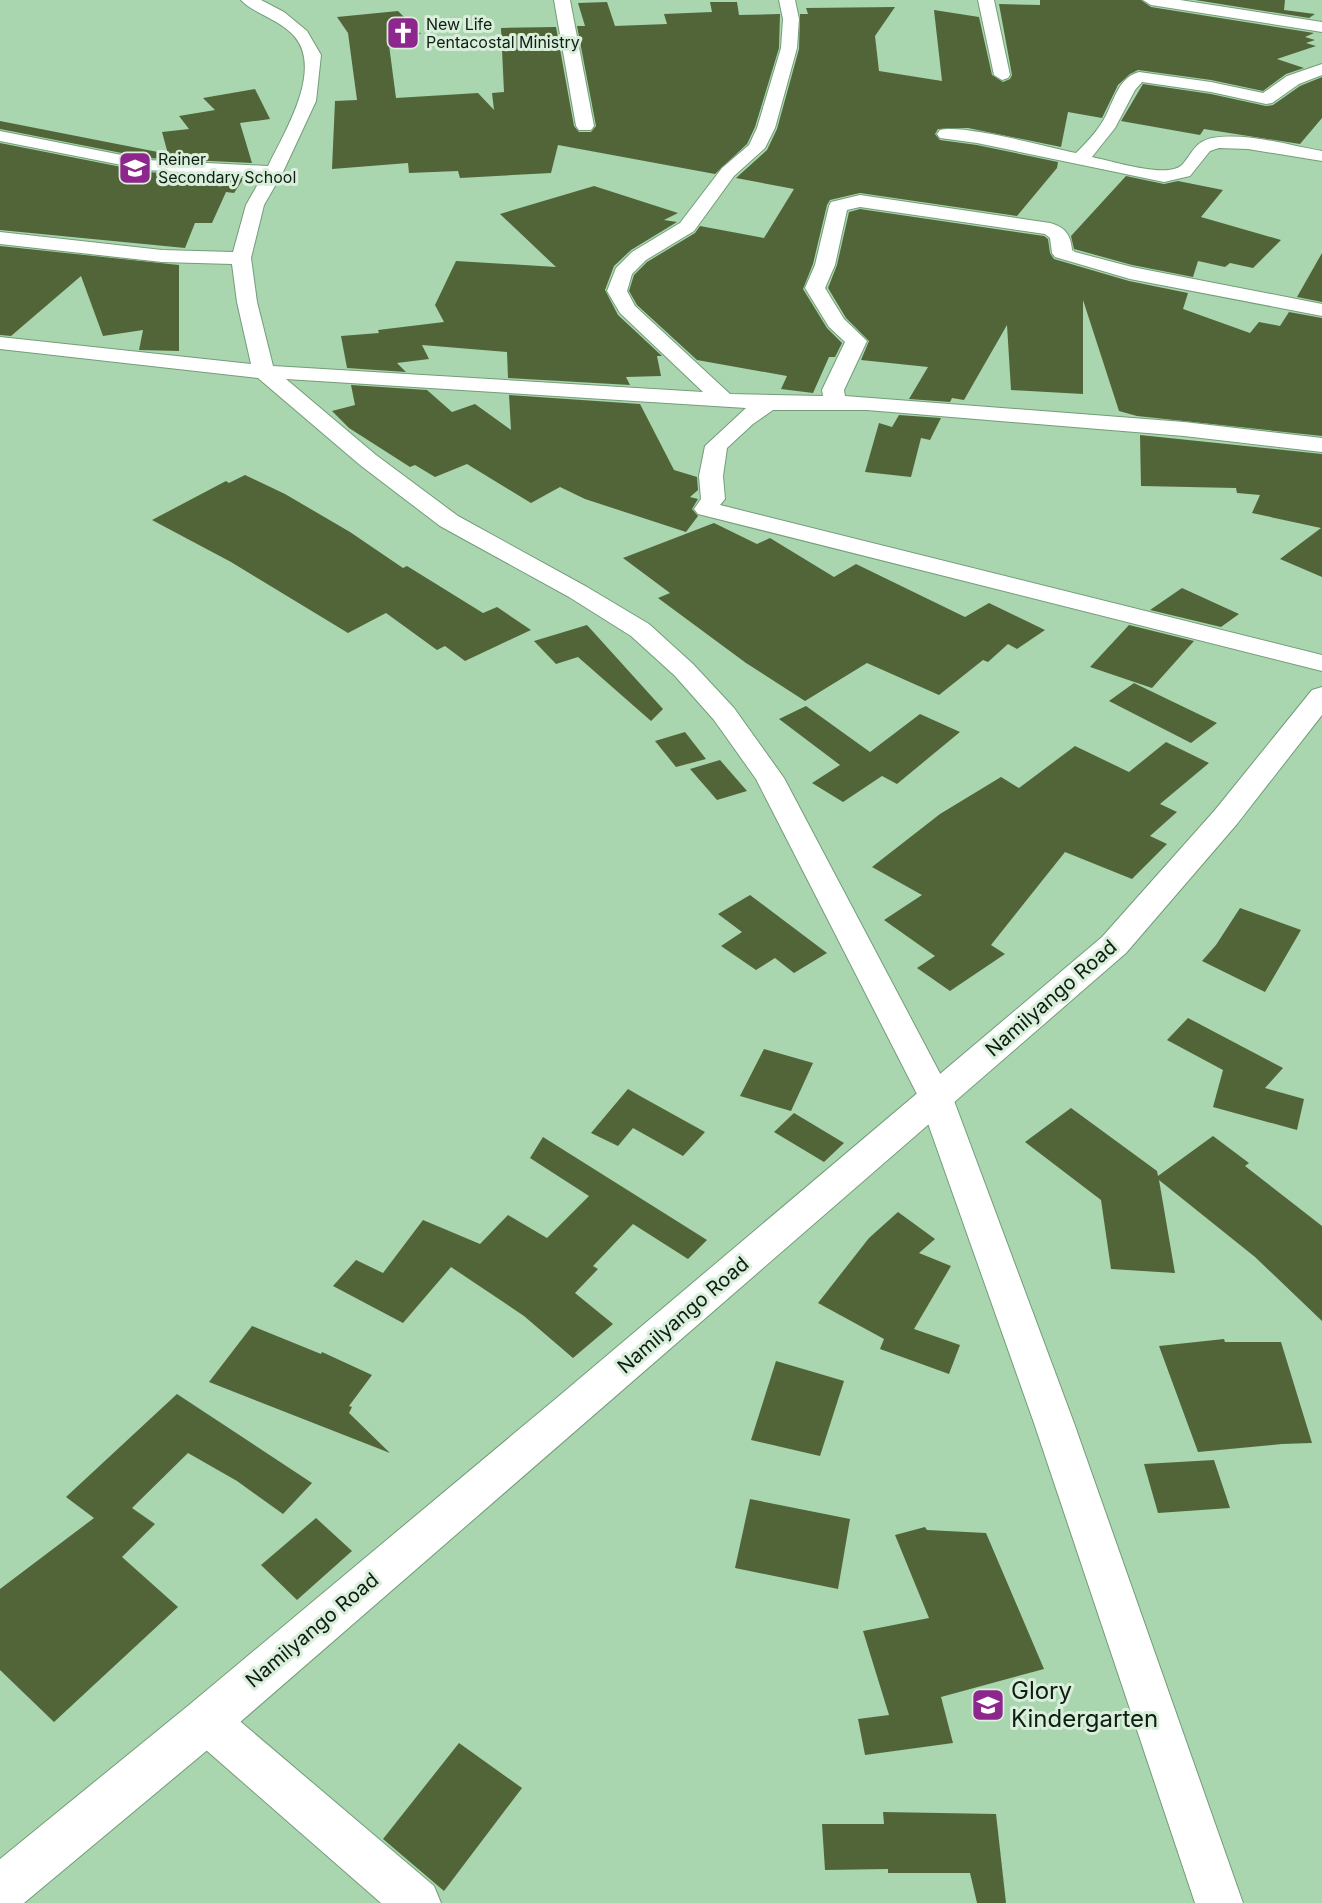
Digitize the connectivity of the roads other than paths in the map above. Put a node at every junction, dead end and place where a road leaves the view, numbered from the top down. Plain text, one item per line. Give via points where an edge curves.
1 (249, 0) edge
2 (562, 0) edge
3 (788, 0) edge
4 (986, 0) edge
5 (1151, 0) edge
6 (1322, 27) edge
7 (1322, 69) edge
8 (1002, 75) dead end
9 (585, 126) dead end
10 (946, 134) dead end
11 (0, 136) edge
12 (1322, 156) edge
13 (1080, 159) junction
14 (274, 172) junction
15 (0, 238) edge
16 (241, 258) junction
17 (1322, 310) edge
18 (0, 343) edge
19 (264, 372) junction
20 (725, 401) junction
21 (835, 401) junction
22 (768, 403) junction
23 (1322, 445) edge
24 (1322, 663) edge
25 (1322, 696) edge
26 (936, 1098) junction
27 (206, 1721) junction
28 (0, 1891) edge
29 (417, 1903) edge
30 (1219, 1903) edge

1 - 14 street via 279,15 301,34 313,55 308,101
2 - 9 street
3 - 20 street via 789,48 766,128 756,148 728,172 687,227 639,256 623,272 617,291 627,309
4 - 8 street
5 - 6 street
7 - 13 street via 1293,80 1266,99 1138,77 1130,82 1100,138
10 - 13 street
11 - 14 street via 147,165
12 - 13 street via 1212,143 1205,146 1188,171 1164,177
14 - 16 street via 255,205
15 - 16 street via 162,256
16 - 19 street
17 - 21 street via 1130,273 1068,256 1062,253 1062,240 1057,232 1050,229 860,201 847,203 838,206 825,264 814,288 836,323 856,341 833,390
18 - 19 street
19 - 20 street
19 - 26 street via 368,460 449,521 640,630 684,670 724,714 770,778
20 - 22 street
21 - 22 street
21 - 23 street via 1184,429
22 - 24 street via 716,446 711,476 713,499 706,509
25 - 26 main road, Namilyango Road via 1226,817 1114,945
26 - 27 main road, Namilyango Road
26 - 30 street via 1054,1423
27 - 28 main road, Namilyango Road
27 - 29 street

